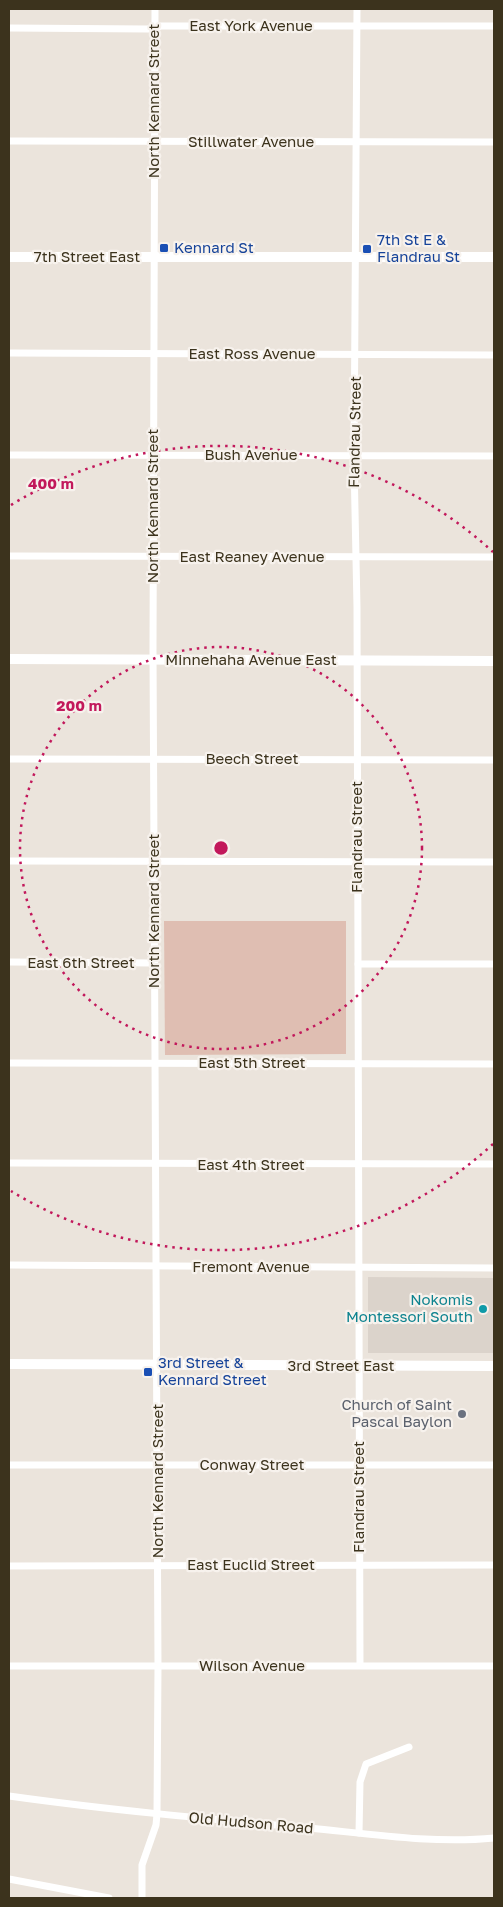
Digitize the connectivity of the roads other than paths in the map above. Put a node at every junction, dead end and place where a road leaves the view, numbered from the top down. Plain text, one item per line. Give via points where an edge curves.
1 (155, 9) edge
2 (357, 9) edge
3 (357, 26) junction
4 (494, 26) edge
5 (155, 27) junction
6 (9, 28) edge
7 (9, 141) edge
8 (154, 141) junction
9 (356, 142) junction
10 (494, 142) edge
11 (9, 257) edge
12 (154, 257) junction
13 (494, 257) edge
14 (356, 258) junction
15 (9, 353) edge
16 (154, 354) junction
17 (356, 354) junction
18 (494, 355) edge
19 (9, 455) edge
20 (153, 455) junction
21 (355, 456) junction
22 (494, 456) edge
23 (9, 556) edge
24 (153, 556) junction
25 (355, 557) junction
26 (494, 557) edge
27 (9, 659) edge
28 (153, 660) junction
29 (357, 661) junction
30 (494, 661) edge
31 (9, 759) edge
32 (153, 759) junction
33 (357, 760) junction
34 (494, 760) edge
35 (154, 860) junction
36 (9, 861) edge
37 (358, 862) junction
38 (494, 862) edge
39 (9, 962) edge
40 (154, 963) junction
41 (358, 964) junction
42 (494, 964) edge
43 (9, 1063) edge
44 (156, 1063) junction
45 (358, 1064) junction
46 (494, 1064) edge
47 (9, 1162) edge
48 (156, 1164) junction
49 (494, 1164) edge
50 (358, 1165) junction
51 (9, 1265) edge
52 (157, 1266) junction
53 (358, 1267) junction
54 (494, 1268) edge
55 (9, 1364) edge
56 (157, 1364) junction
57 (359, 1366) junction
58 (494, 1366) edge
59 (9, 1465) edge
60 (359, 1465) junction
61 (494, 1465) edge
62 (158, 1466) junction
63 (158, 1565) junction
64 (359, 1565) junction
65 (494, 1565) edge
66 (9, 1566) edge
67 (360, 1665) junction
68 (9, 1666) edge
69 (158, 1666) junction
70 (494, 1666) edge
71 (409, 1747) dead end
72 (9, 1796) edge
73 (157, 1814) junction
74 (360, 1833) junction
75 (494, 1838) edge
76 (9, 1879) edge
77 (109, 1898) edge
78 (142, 1898) edge

1 - 5 street, North Kennard Street
2 - 3 street, Flandrau Street
3 - 4 street, East York Avenue
3 - 5 street, East York Avenue
3 - 9 street, Flandrau Street
5 - 6 street, East York Avenue
5 - 8 street, North Kennard Street
7 - 8 street, Stillwater Avenue
8 - 9 street, Stillwater Avenue
8 - 12 street, North Kennard Street
9 - 10 street, Stillwater Avenue
9 - 14 street, Flandrau Street
11 - 12 street, 7th Street East
12 - 14 street, 7th Street East
12 - 16 street, North Kennard Street
13 - 14 street, 7th Street East
14 - 17 street, Flandrau Street
15 - 16 street, East Ross Avenue
16 - 17 street, East Ross Avenue
16 - 20 street, North Kennard Street
17 - 18 street, East Ross Avenue
17 - 21 street, Flandrau Street
19 - 20 street, Bush Avenue
20 - 21 street, Bush Avenue
20 - 24 street, North Kennard Street
21 - 22 street, Bush Avenue
21 - 25 street, Flandrau Street
23 - 24 street, East Reaney Avenue
24 - 25 street, East Reaney Avenue
24 - 28 street, North Kennard Street
25 - 26 street, East Reaney Avenue
25 - 29 street, Flandrau Street
27 - 28 street, Minnehaha Avenue East
28 - 29 street, Minnehaha Avenue East
28 - 32 street, North Kennard Street
29 - 30 street, Minnehaha Avenue East
29 - 33 street, Flandrau Street
31 - 32 street, Beech Street
32 - 33 street, Beech Street
32 - 35 street, North Kennard Street
33 - 34 street, Beech Street
33 - 37 street, Flandrau Street
35 - 36 street
35 - 37 street
35 - 40 street, North Kennard Street
37 - 38 street
37 - 41 street, Flandrau Street
39 - 40 street, East 6th Street
40 - 44 street, North Kennard Street
41 - 42 street
41 - 45 street, Flandrau Street
43 - 44 street, East 5th Street
44 - 45 street, East 5th Street
44 - 48 street, North Kennard Street
45 - 46 street, East 5th Street
45 - 50 street, Flandrau Street
47 - 48 street, East 4th Street
48 - 50 street, East 4th Street
48 - 52 street, North Kennard Street
49 - 50 street, East 4th Street
50 - 53 street, Flandrau Street
51 - 52 street, Fremont Avenue
52 - 53 street, Fremont Avenue
52 - 56 street, North Kennard Street
53 - 54 street, Fremont Avenue
53 - 57 street, Flandrau Street
55 - 56 street, 3rd Street East
56 - 57 street, 3rd Street East
56 - 62 street, North Kennard Street
57 - 58 street, 3rd Street East
57 - 60 street, Flandrau Street
59 - 62 street, Conway Street
60 - 61 street, Conway Street
60 - 62 street, Conway Street
60 - 64 street, Flandrau Street
62 - 63 street, North Kennard Street
63 - 64 street, East Euclid Street
63 - 66 street, East Euclid Street
63 - 69 street, North Kennard Street
64 - 65 street, East Euclid Street
64 - 67 street, Flandrau Street
67 - 69 street, Wilson Avenue
67 - 70 street, Wilson Avenue
68 - 69 street, Wilson Avenue
69 - 73 street, North Kennard Street
71 - 74 street via 366,1764 360,1782
72 - 73 street, Old Hudson Road
73 - 74 street, Old Hudson Road
73 - 78 street, North Kennard Street via 144,1857
74 - 75 street, Old Hudson Road via 460,1840
76 - 77 street

